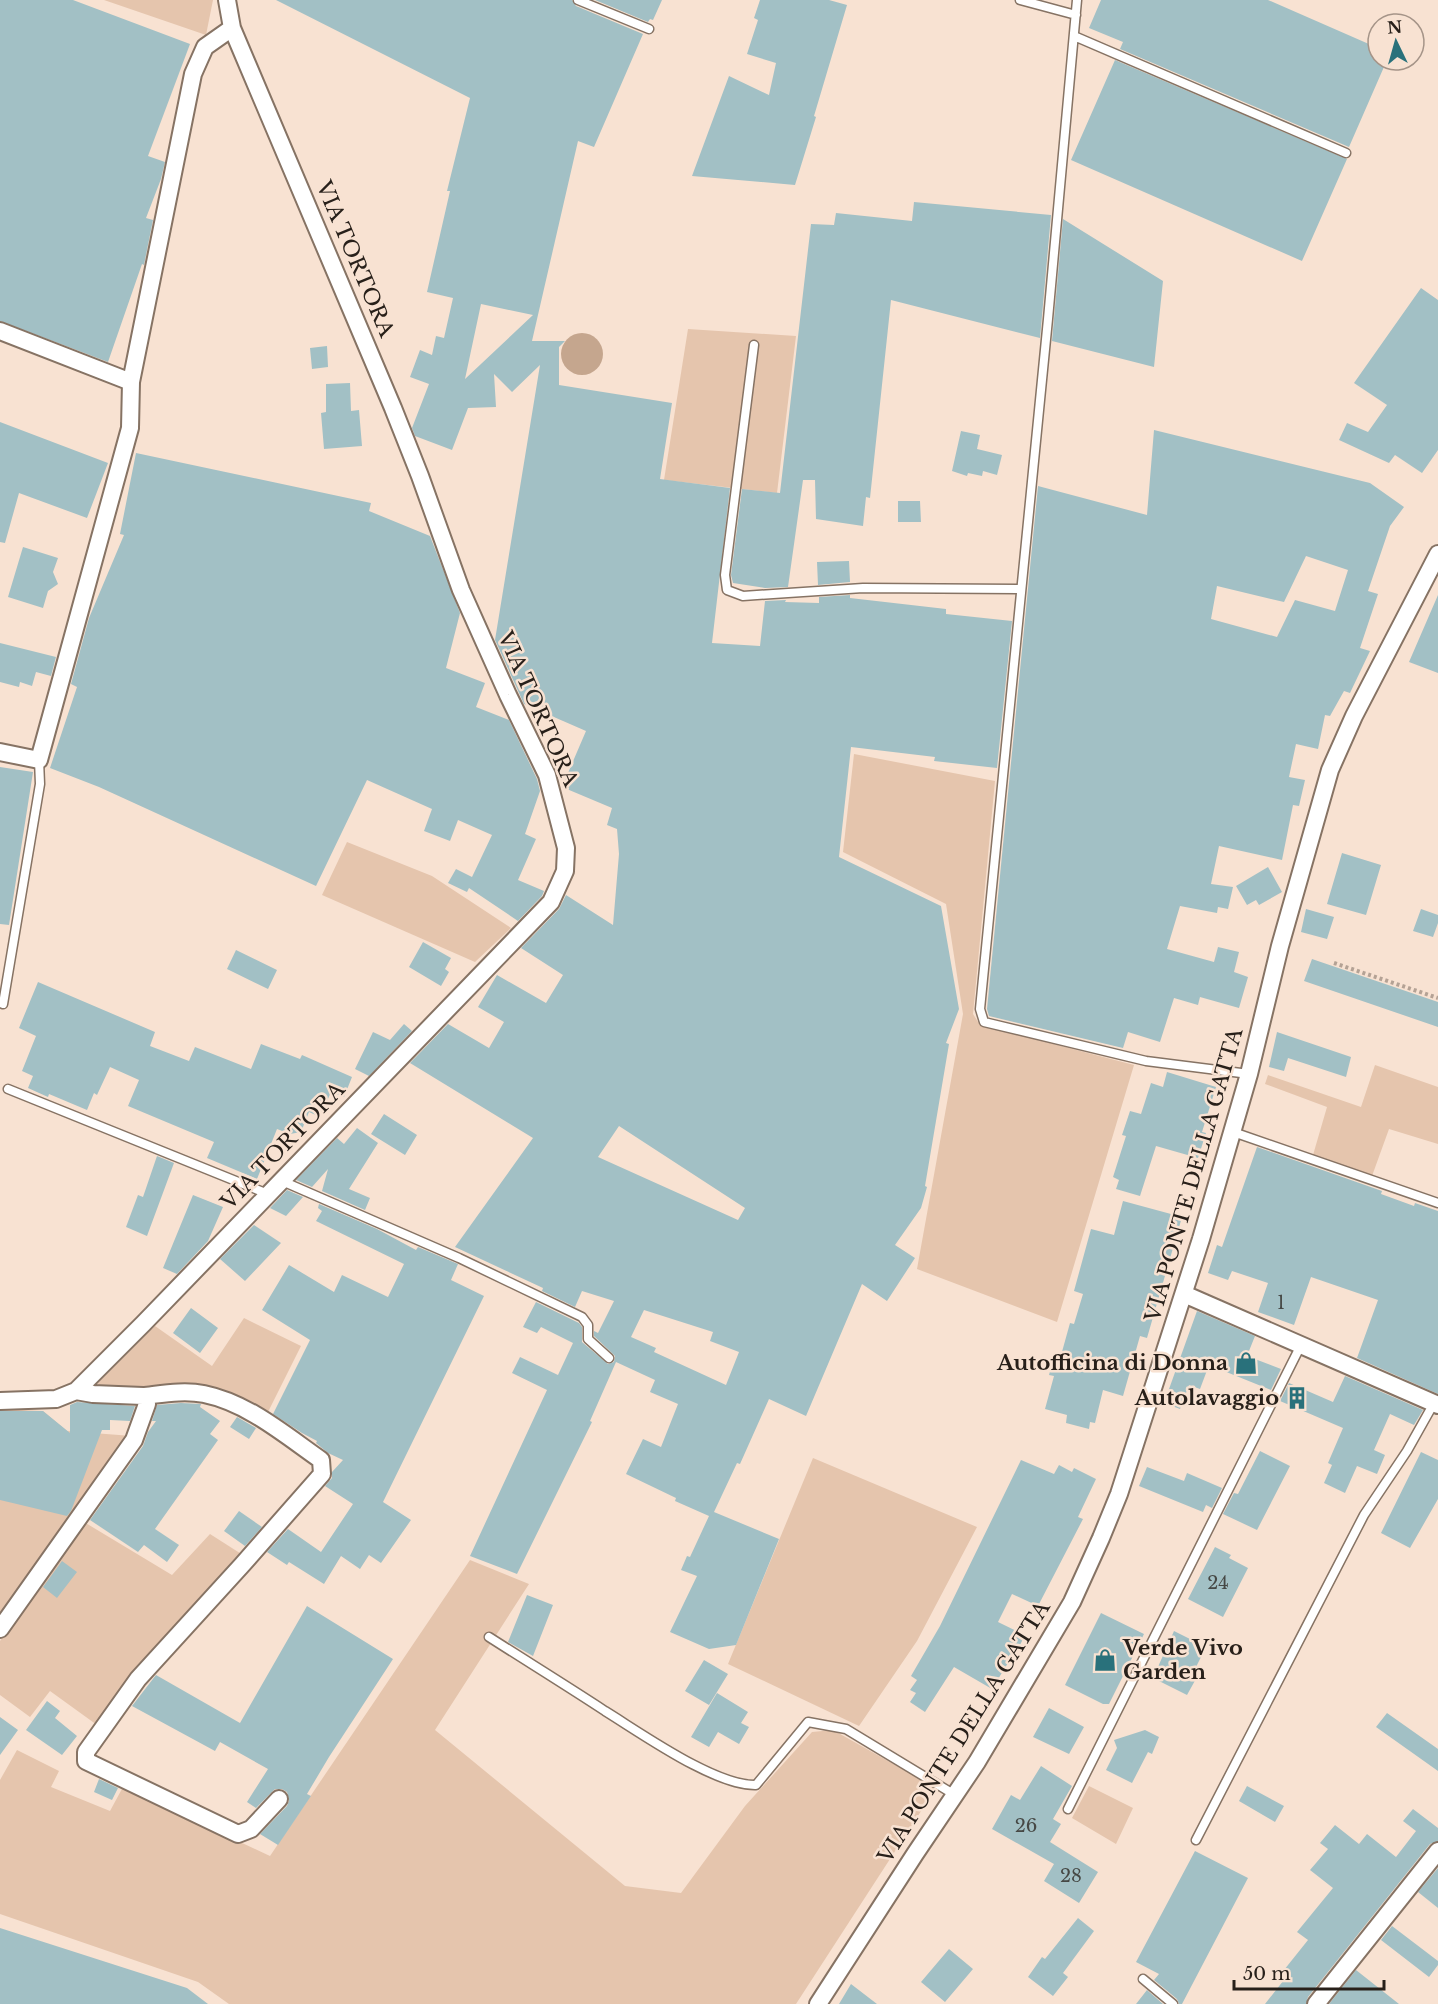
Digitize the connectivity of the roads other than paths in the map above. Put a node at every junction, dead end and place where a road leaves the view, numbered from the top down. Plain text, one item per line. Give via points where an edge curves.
1 (227, 0) edge
2 (578, 0) edge
3 (1020, 0) edge
4 (1077, 0) edge
5 (1076, 15) junction
6 (232, 28) junction
7 (649, 29) dead end
8 (1074, 36) junction
9 (1346, 153) dead end
10 (0, 331) edge
11 (754, 345) dead end
12 (131, 382) junction
13 (1438, 554) edge
14 (1020, 589) junction
15 (0, 752) edge
16 (39, 760) junction
17 (3, 1004) dead end
18 (1249, 1074) junction
19 (8, 1089) dead end
20 (1233, 1132) junction
21 (281, 1181) junction
22 (267, 1194) junction
23 (1438, 1203) edge
24 (1184, 1294) junction
25 (1301, 1345) junction
26 (609, 1358) dead end
27 (76, 1390) junction
28 (143, 1396) junction
29 (0, 1401) edge
30 (1436, 1404) edge
31 (0, 1629) edge
32 (489, 1637) dead end
33 (955, 1795) junction
34 (279, 1800) dead end
35 (1068, 1809) dead end
36 (1196, 1840) dead end
37 (1438, 1851) edge
38 (1143, 1979) dead end
39 (818, 2004) edge
40 (1173, 2004) edge
41 (1316, 2004) edge

1 - 6 street, VIA TORTORA
2 - 7 lane
3 - 5 lane
4 - 5 lane
5 - 8 lane
6 - 12 street via 205,47 193,74
6 - 21 street, VIA TORTORA via 393,408 461,591 547,775 566,848 565,871 550,902
8 - 9 lane
8 - 14 lane
10 - 12 street
11 - 14 lane via 725,575 727,590 743,596 863,588
12 - 16 street via 130,428
13 - 18 street, VIA PONTE DELLA GATTA via 1330,770 1280,946
14 - 18 lane via 980,1009 984,1022 1146,1061
15 - 16 street
16 - 17 lane via 40,783
18 - 20 street, VIA PONTE DELLA GATTA
19 - 22 lane
20 - 23 lane
20 - 24 street, VIA PONTE DELLA GATTA
21 - 22 street, VIA TORTORA
21 - 26 lane via 459,1258 582,1317 588,1325 588,1339
22 - 27 street, VIA TORTORA
24 - 25 street
24 - 33 street, VIA PONTE DELLA GATTA via 1119,1494 1072,1602
25 - 30 street
25 - 35 lane
27 - 28 street
27 - 29 street, VIA TORTORA via 56,1399
28 - 31 street via 147,1404 134,1440
28 - 34 street via 202,1394 228,1402 259,1417 321,1460 322,1474 138,1679 86,1752 86,1761 238,1834 251,1829
30 - 36 lane via 1364,1515
32 - 33 lane via 680,1758 716,1775 756,1785 808,1722 846,1729
33 - 39 street, VIA PONTE DELLA GATTA
37 - 41 street
38 - 40 lane

